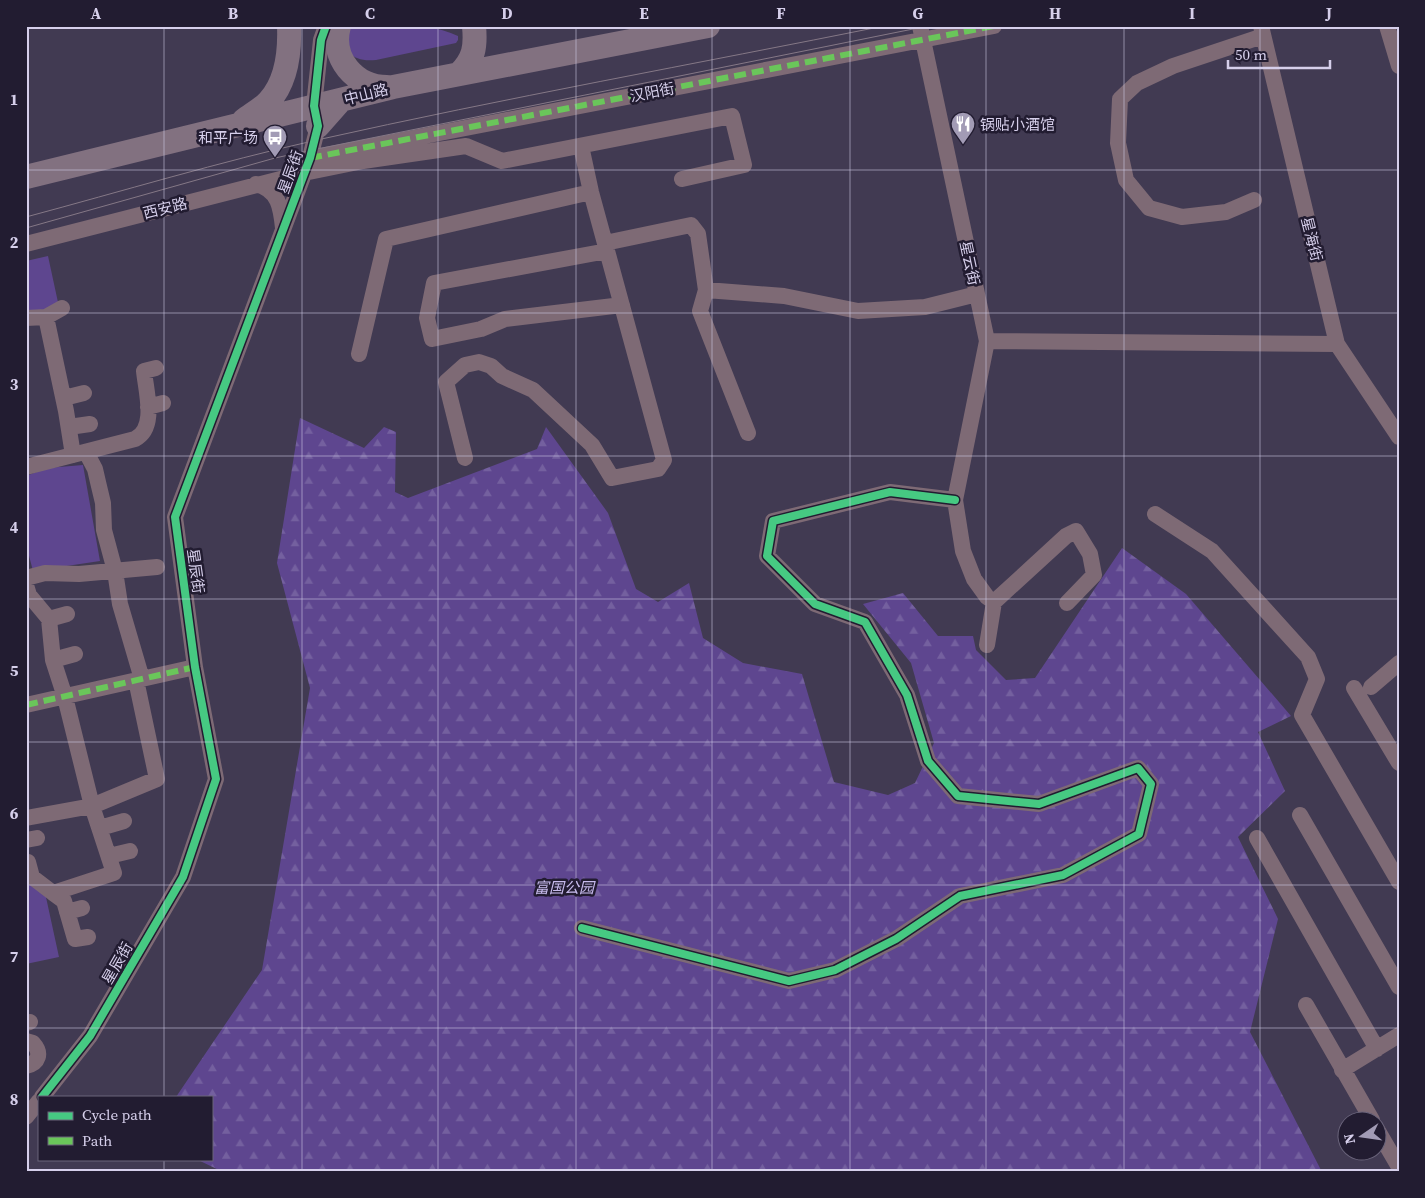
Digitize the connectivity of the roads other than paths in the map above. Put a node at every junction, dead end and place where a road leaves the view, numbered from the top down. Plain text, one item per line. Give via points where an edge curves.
1 (289, 26) edge
2 (326, 26) edge
3 (339, 26) edge
4 (474, 26) edge
5 (708, 26) edge
6 (994, 26) edge
7 (1387, 26) edge
8 (1262, 31) edge
9 (921, 33) edge
10 (1399, 66) edge
11 (459, 74) junction
12 (393, 87) junction
13 (316, 116) junction
14 (234, 126) junction
15 (581, 146) junction
16 (307, 165) junction
17 (26, 176) edge
18 (682, 179) dead end
19 (256, 184) junction
20 (591, 192) junction
21 (1254, 200) dead end
22 (284, 228) junction
23 (26, 244) edge
24 (606, 247) junction
25 (706, 290) junction
26 (977, 294) junction
27 (622, 305) junction
28 (62, 308) dead end
29 (46, 317) junction
30 (26, 318) edge
31 (987, 341) junction
32 (1337, 344) junction
33 (359, 354) dead end
34 (156, 368) dead end
35 (84, 394) dead end
36 (64, 398) junction
37 (90, 424) dead end
38 (69, 428) junction
39 (748, 433) dead end
40 (1399, 437) edge
41 (79, 454) junction
42 (465, 458) dead end
43 (26, 467) edge
44 (954, 500) junction
45 (1155, 514) dead end
46 (158, 566) dead end
47 (115, 571) junction
48 (26, 578) edge
49 (26, 585) edge
50 (994, 602) junction
51 (1066, 603) dead end
52 (67, 614) dead end
53 (49, 619) junction
54 (987, 645) dead end
55 (75, 654) dead end
56 (53, 660) junction
57 (1399, 663) edge
58 (195, 667) junction
59 (139, 680) junction
60 (1372, 687) dead end
61 (1354, 688) dead end
62 (65, 697) junction
63 (26, 705) edge
64 (1399, 762) edge
65 (92, 806) junction
66 (1300, 815) dead end
67 (26, 818) edge
68 (124, 821) dead end
69 (100, 828) junction
70 (1257, 838) dead end
71 (130, 851) dead end
72 (109, 856) junction
73 (31, 860) edge
74 (1399, 882) edge
75 (53, 893) junction
76 (582, 928) dead end
77 (88, 937) dead end
78 (1399, 987) edge
79 (1306, 1005) dead end
80 (1399, 1035) edge
81 (26, 1041) edge
82 (1377, 1049) junction
83 (26, 1066) edge
84 (1342, 1070) junction
85 (43, 1096) edge
86 (38, 1102) edge
87 (1366, 1110) edge
88 (26, 1117) edge
89 (1388, 1148) edge
90 (1399, 1167) edge

1 - 14 highway via 287,61 281,83 269,101
2 - 13 street, 星辰街 via 321,40
3 - 12 highway via 337,48 349,72 370,85
4 - 11 highway via 474,52 469,65
5 - 11 highway, 中山路
6 - 9 street, 汉阳街
7 - 10 street
8 - 21 street via 1137,83 1120,99 1118,143 1126,180 1149,208 1182,217 1226,212
8 - 32 street, 星海街
9 - 16 street, 汉阳街
9 - 26 street, 星云街
11 - 12 highway, 中山路
12 - 13 highway, 中山路 via 341,100
13 - 14 highway, 中山路
13 - 16 street, 星辰街
14 - 17 highway, 中山路
15 - 16 street via 502,161 466,146 363,161
15 - 18 street via 732,116 744,165
15 - 20 street
16 - 19 street, 西安路
16 - 22 street, 星辰街
19 - 22 street via 272,192 278,201
19 - 23 street, 西安路
20 - 24 street
20 - 33 street via 386,239
22 - 58 street, 星辰街 via 175,518
24 - 25 street via 691,225 698,234
24 - 27 street
24 - 27 street via 434,283 427,318 432,339 481,329 505,319
25 - 26 street via 784,296 858,311 926,307
25 - 39 street via 700,310
26 - 31 street, 星云街
27 - 42 street via 664,460 658,469 612,478 592,445 533,390 479,362 465,366 446,382
28 - 29 street
29 - 30 street
29 - 36 street
31 - 32 street
31 - 44 street, 星云街
32 - 40 street, 星海街
34 - 41 street via 144,371 155,405 141,436
35 - 36 street
36 - 38 street
37 - 38 street
38 - 41 street
41 - 43 street
41 - 47 street via 103,480 103,503 109,515 104,530 116,550
44 - 50 street via 962,551 974,579
44 - 76 street via 890,492 773,521 767,556 815,604 865,622 907,695 928,761 958,796 1039,804 1138,768 1151,784 1139,834 1063,874 960,896 896,939 835,970 789,981
45 - 74 street via 1212,552 1308,657 1317,679 1302,715
46 - 47 street
47 - 48 street via 44,573
47 - 59 street via 137,642
49 - 53 street via 29,596
50 - 51 street via 1066,536 1076,531 1090,554 1094,575
50 - 54 street
52 - 53 street
53 - 56 street
55 - 56 street
56 - 62 street
57 - 60 street
58 - 59 street
58 - 85 street, 星辰街 via 216,779 183,877 90,1036
59 - 62 street
59 - 65 street via 159,760 157,779
61 - 64 street
62 - 63 street
62 - 65 street via 83,737 91,775
65 - 67 street
65 - 69 street
66 - 78 street
68 - 69 street
69 - 72 street
70 - 82 street
71 - 72 street
72 - 75 street via 114,873
73 - 75 street via 32,877
75 - 77 street via 74,910 75,939
79 - 84 street
80 - 82 street
81 - 83 street via 33,1043 39,1052 33,1064
82 - 84 street
84 - 87 street
86 - 88 street
89 - 90 street

